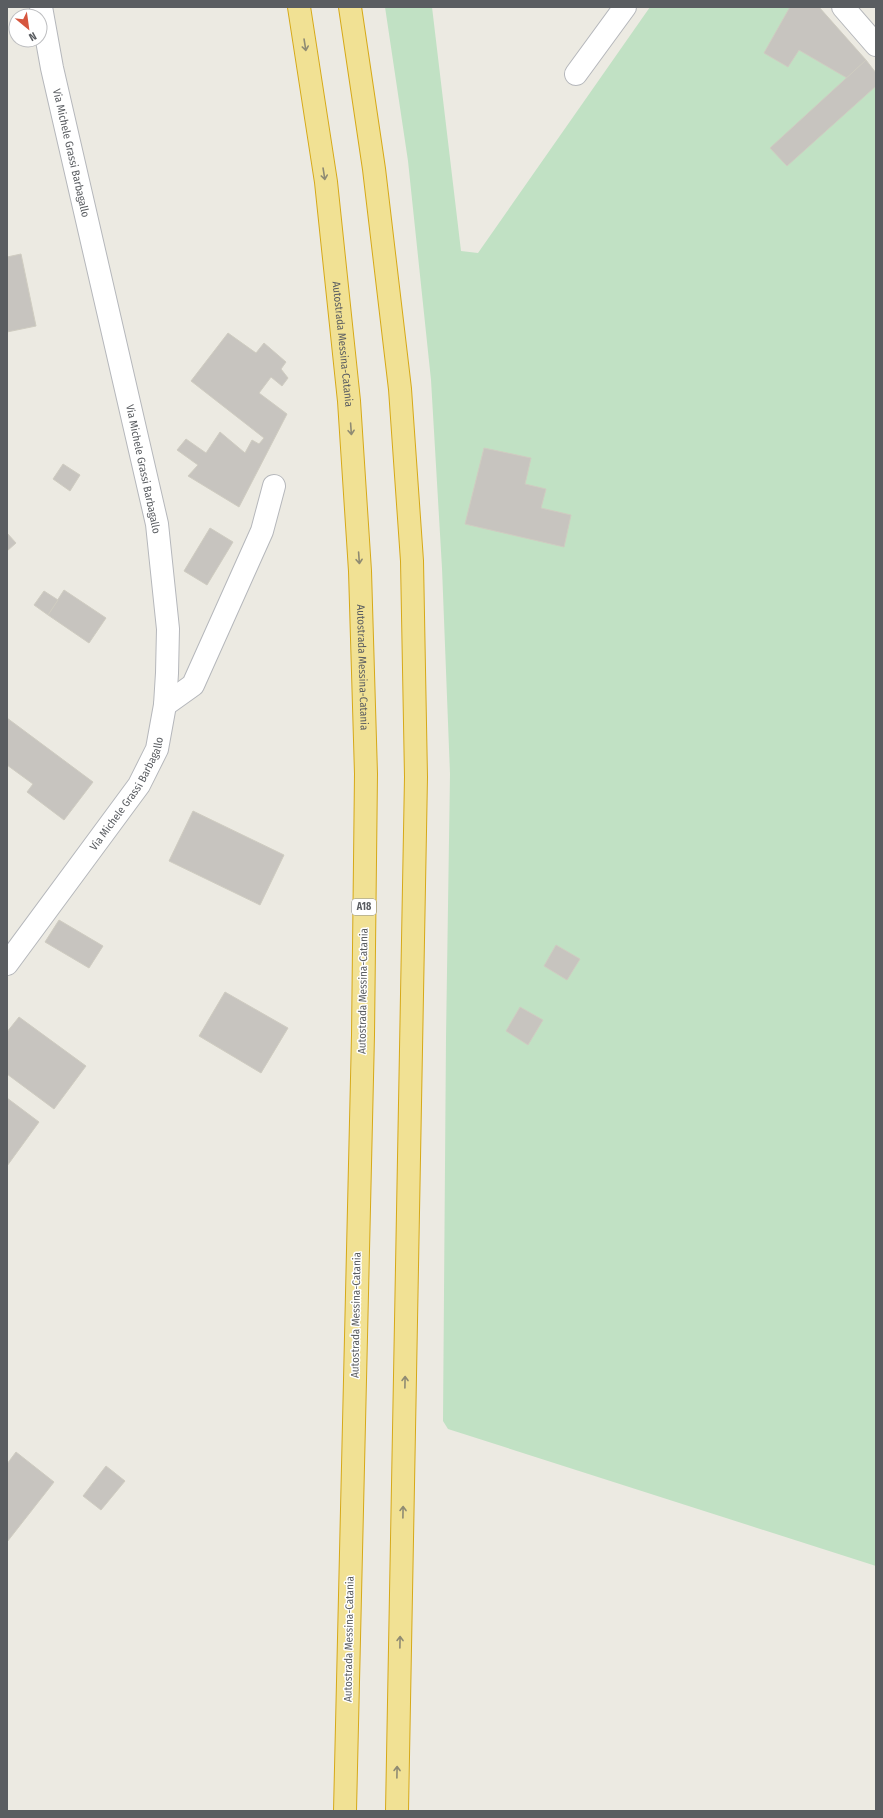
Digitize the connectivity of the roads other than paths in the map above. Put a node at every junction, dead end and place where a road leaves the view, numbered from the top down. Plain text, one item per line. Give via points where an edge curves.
1 (41, 7) edge
2 (299, 7) edge
3 (350, 7) edge
4 (625, 7) edge
5 (843, 7) edge
6 (876, 45) edge
7 (576, 74) dead end
8 (274, 486) dead end
9 (165, 705) junction
10 (7, 964) edge
11 (345, 1811) edge
12 (397, 1811) edge

1 - 9 street, Via Michele Grassi Barbagallo via 52,68 157,524 168,629
2 -> 11 highway, Autostrada Messina-Catania / A18 via 326,182 349,401 360,571 366,766 363,1035
12 -> 3 highway via 416,777 412,561 400,389 374,169
4 - 7 street
5 - 6 street
8 - 9 street via 262,531 193,685
9 - 10 street, Via Michele Grassi Barbagallo via 157,749 139,785

